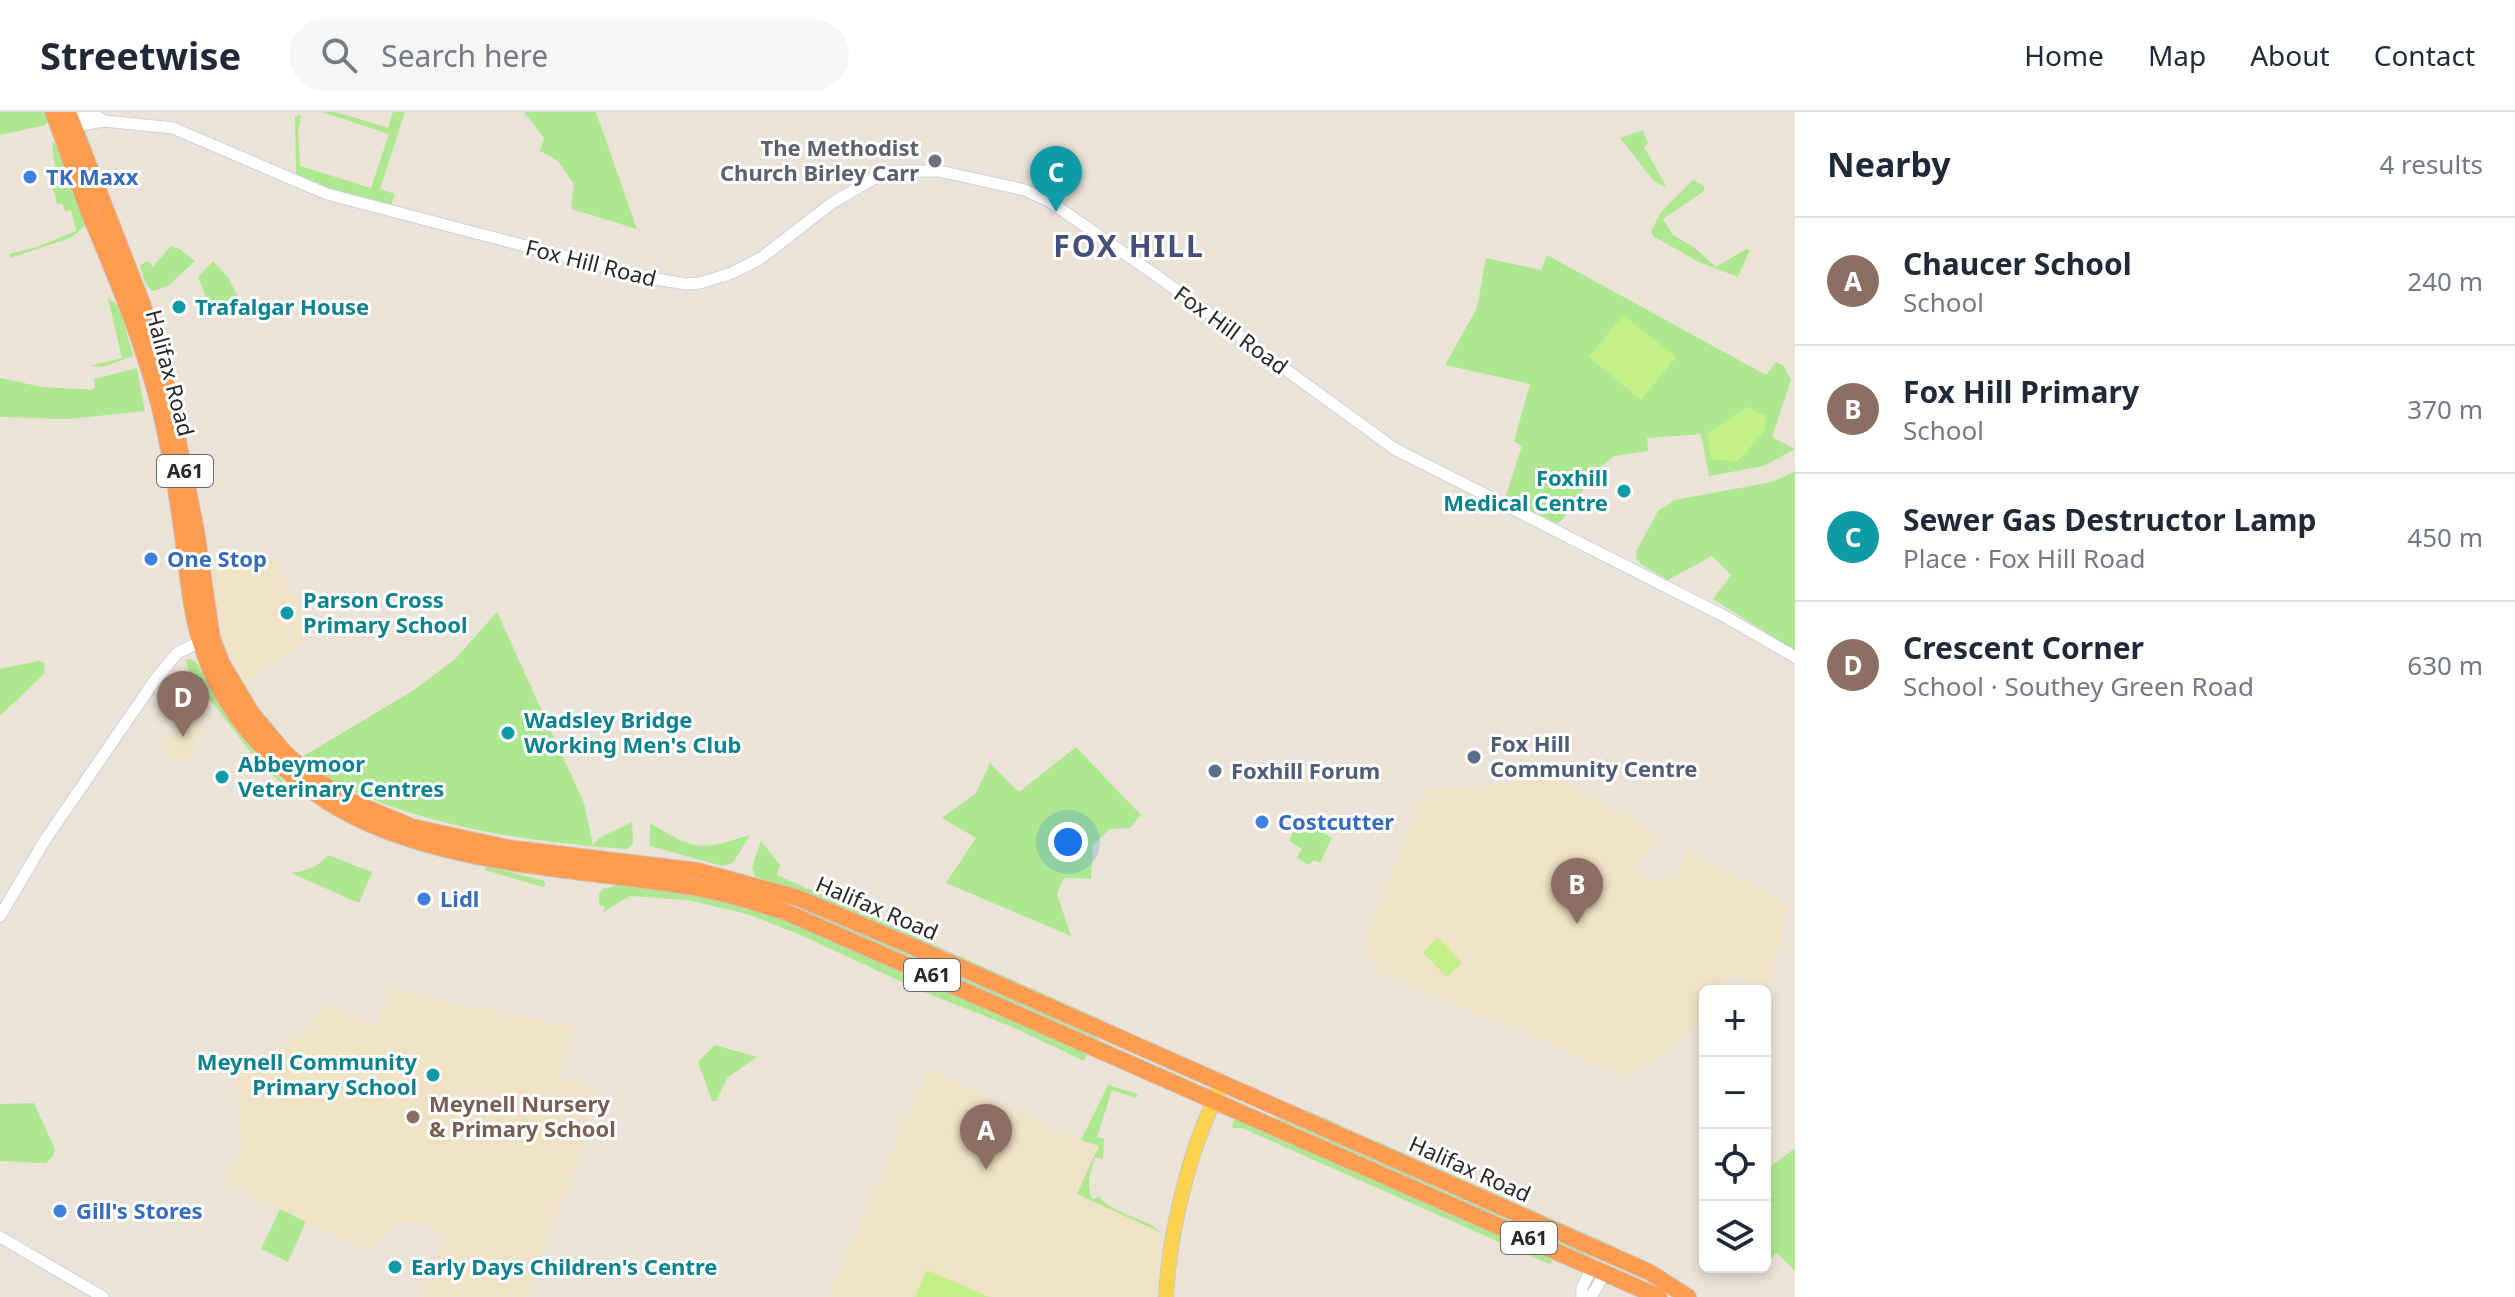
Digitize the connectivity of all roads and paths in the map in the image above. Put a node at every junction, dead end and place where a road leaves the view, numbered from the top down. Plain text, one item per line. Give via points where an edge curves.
1 (65, 119) edge
2 (206, 639) junction
3 (1795, 657) edge
4 (588, 857) junction
5 (586, 874) junction
6 (0, 916) edge
7 (1223, 1083) junction
8 (1213, 1102) junction
9 (0, 1237) edge
10 (1605, 1253) junction
11 (1598, 1270) junction
12 (103, 1297) edge
13 (1166, 1297) edge
14 (1582, 1297) edge
15 (1591, 1297) edge
16 (1659, 1297) edge
17 (1688, 1297) edge

1 - 2 highway, Halifax Road / A61 via 106,238 143,306 168,391 196,530
1 - 3 street, Fox Hill Road via 173,128 327,194 686,284 748,266 824,208 888,173 925,169 1025,190 1157,276 1395,449 1714,610
2 - 4 highway, Halifax Road / A61 via 266,732 298,765 345,799 446,836
2 - 5 highway, Halifax Road / A61 via 224,695 261,745 340,809 436,848
2 - 6 street via 177,653 155,680 45,840
4 - 5 highway
4 - 7 highway, Halifax Road / A61 via 698,871 798,898
5 - 8 highway, Halifax Road / A61 via 695,887 788,913
7 - 8 main road
7 - 10 highway, Halifax Road / A61
8 - 11 highway, Halifax Road / A61
8 - 13 main road via 1180,1203
9 - 12 street
10 - 11 highway
10 - 17 highway, Halifax Road / A61
11 - 14 street via 1582,1288
11 - 15 street
11 - 16 highway, Halifax Road / A61

